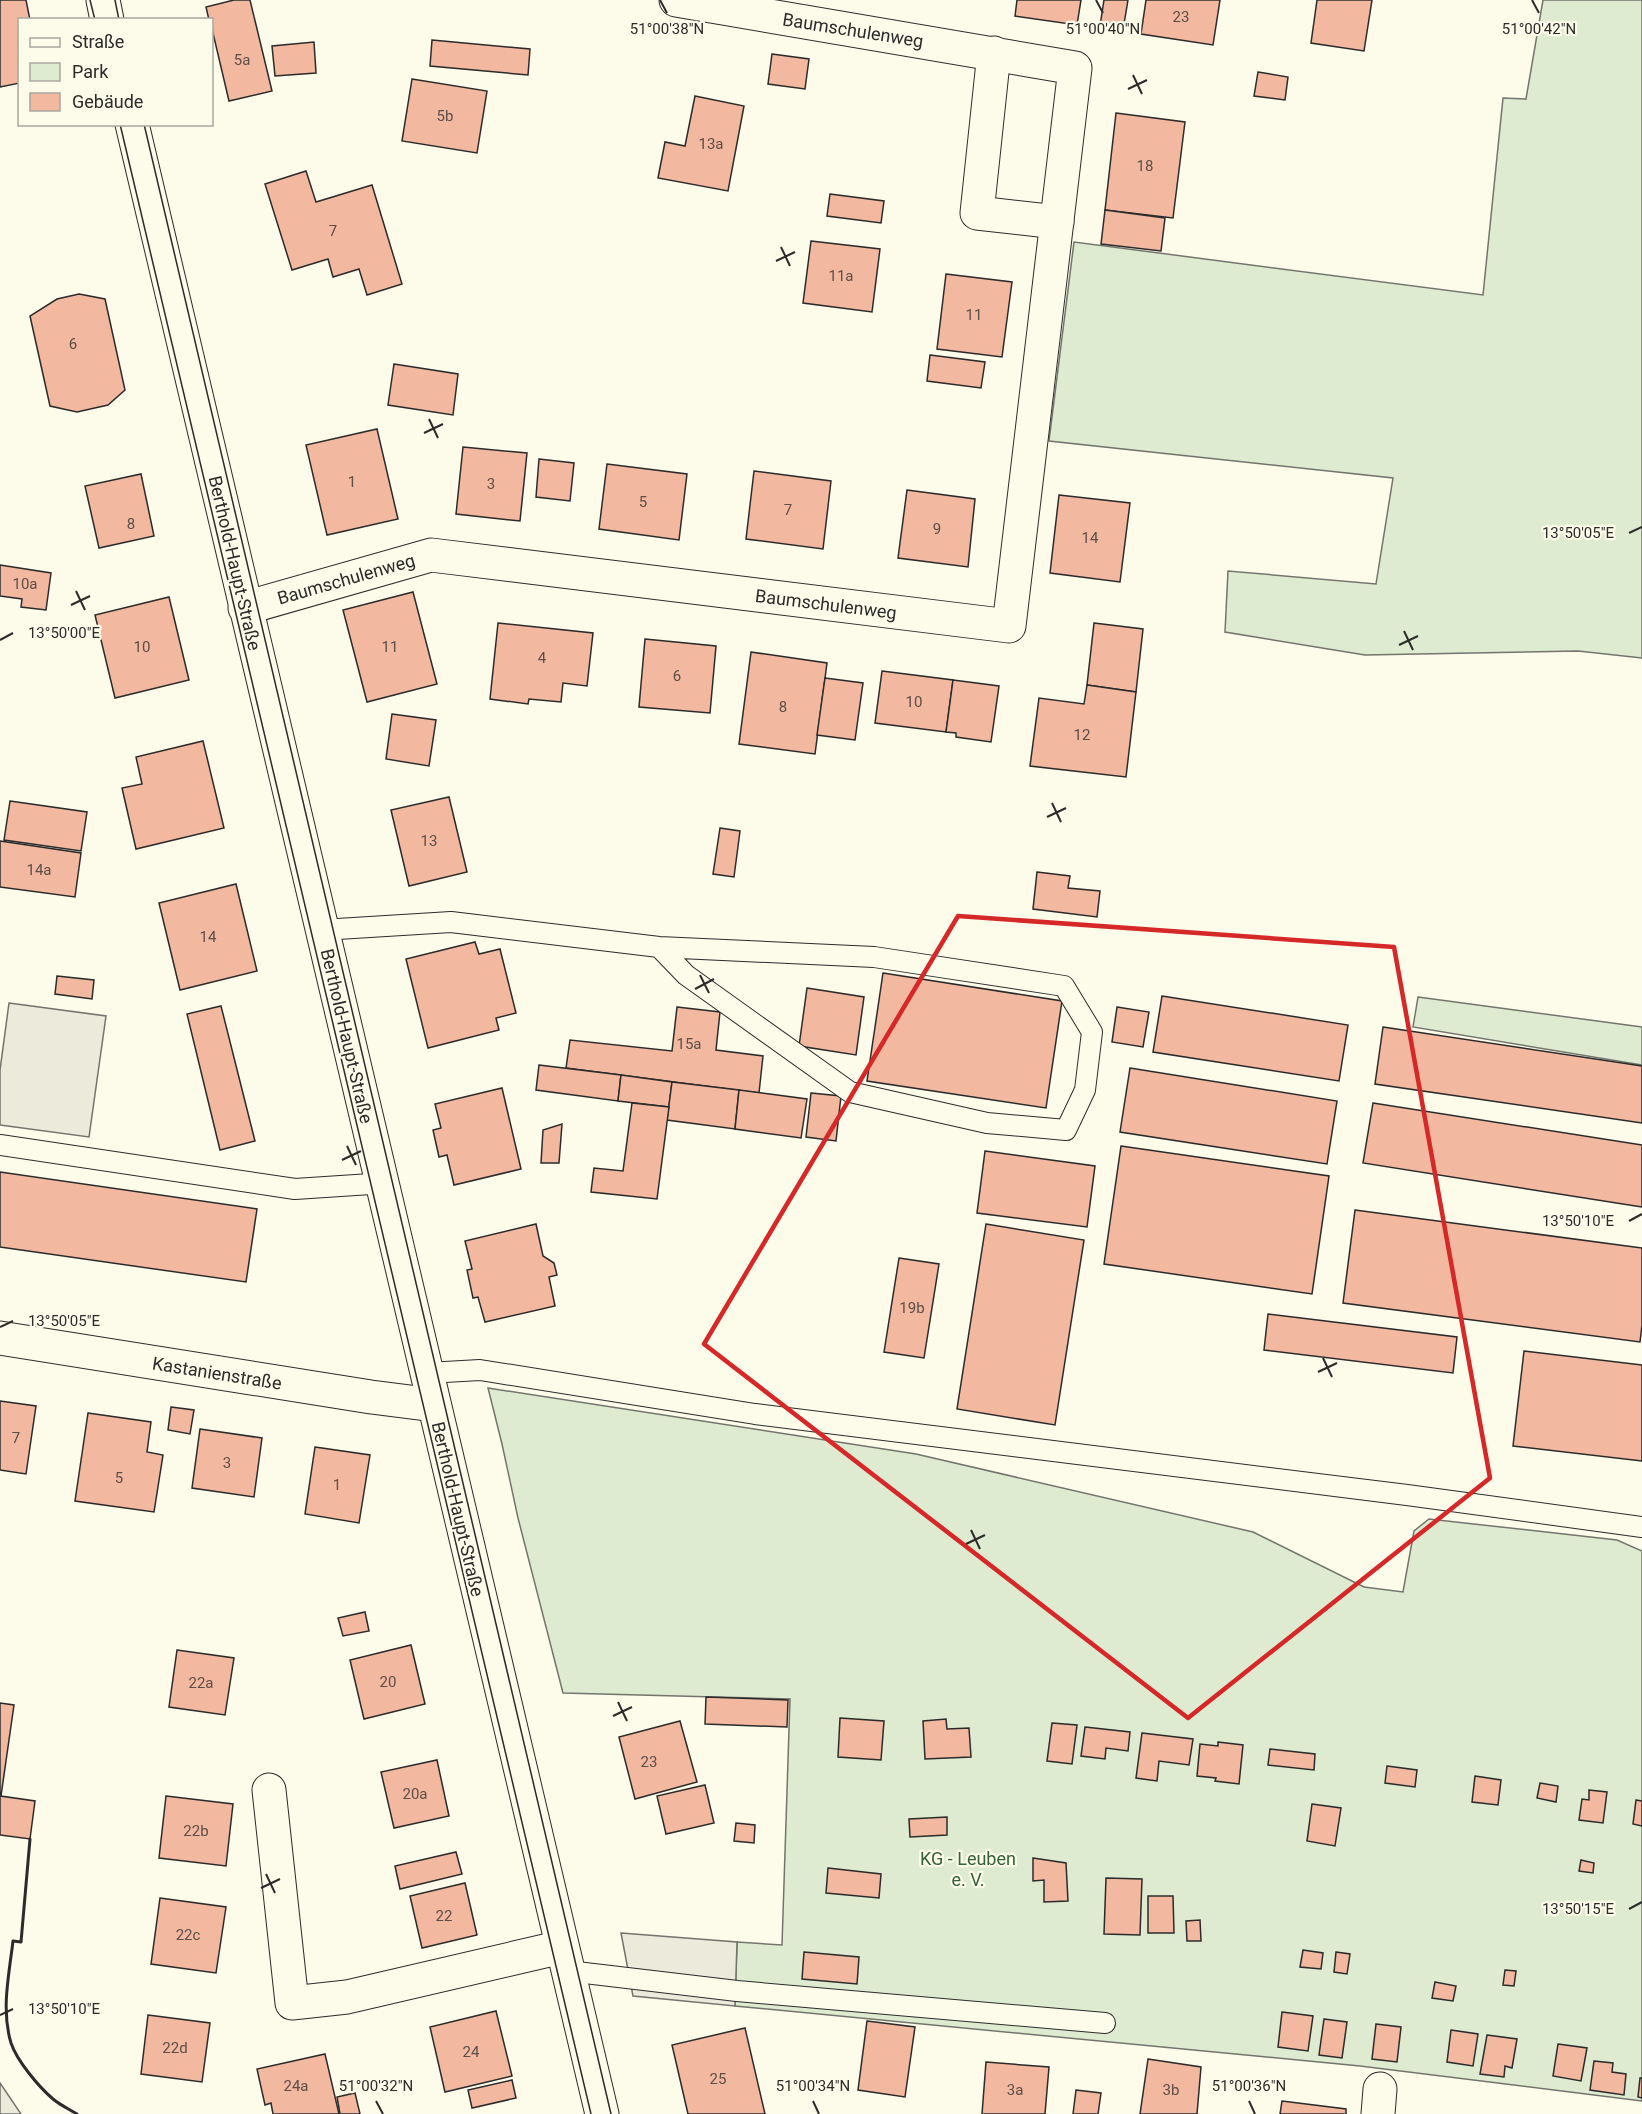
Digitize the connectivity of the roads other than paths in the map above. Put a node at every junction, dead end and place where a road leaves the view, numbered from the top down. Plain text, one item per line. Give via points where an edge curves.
1 (103, 0) edge
2 (676, 0) edge
3 (107, 18) edge
4 (994, 53) junction
5 (132, 126) edge
6 (1057, 222) junction
7 (245, 608) junction
8 (321, 930) junction
9 (659, 947) junction
10 (0, 1145) edge
11 (381, 1181) junction
12 (0, 1338) edge
13 (427, 1373) junction
14 (434, 1405) junction
15 (1642, 1527) edge
16 (269, 1790) dead end
17 (565, 1959) junction
18 (1105, 2023) dead end
19 (602, 2114) edge

1 - 3 street
2 - 4 street, Baumschulenweg
4 - 6 street, Baumschulenweg via 1075,68
4 - 6 street via 977,213
5 - 7 street, Berthold-Haupt-Straße
6 - 7 street, Baumschulenweg via 1009,626 431,555
7 - 8 street, Berthold-Haupt-Straße
8 - 9 lane via 451,922
8 - 11 street, Berthold-Haupt-Straße
9 - 9 lane via 687,975 850,1092 987,1123 1066,1130 1085,1090 1092,1032 1064,986 874,957
10 - 11 lane via 295,1190
11 - 13 street, Berthold-Haupt-Straße
12 - 14 street, Kastanienstraße
13 - 14 street, Berthold-Haupt-Straße
13 - 15 lane via 480,1370 755,1414
14 - 17 street, Berthold-Haupt-Straße
16 - 17 street via 292,2003
17 - 18 lane via 737,1991
17 - 19 street, Berthold-Haupt-Straße

